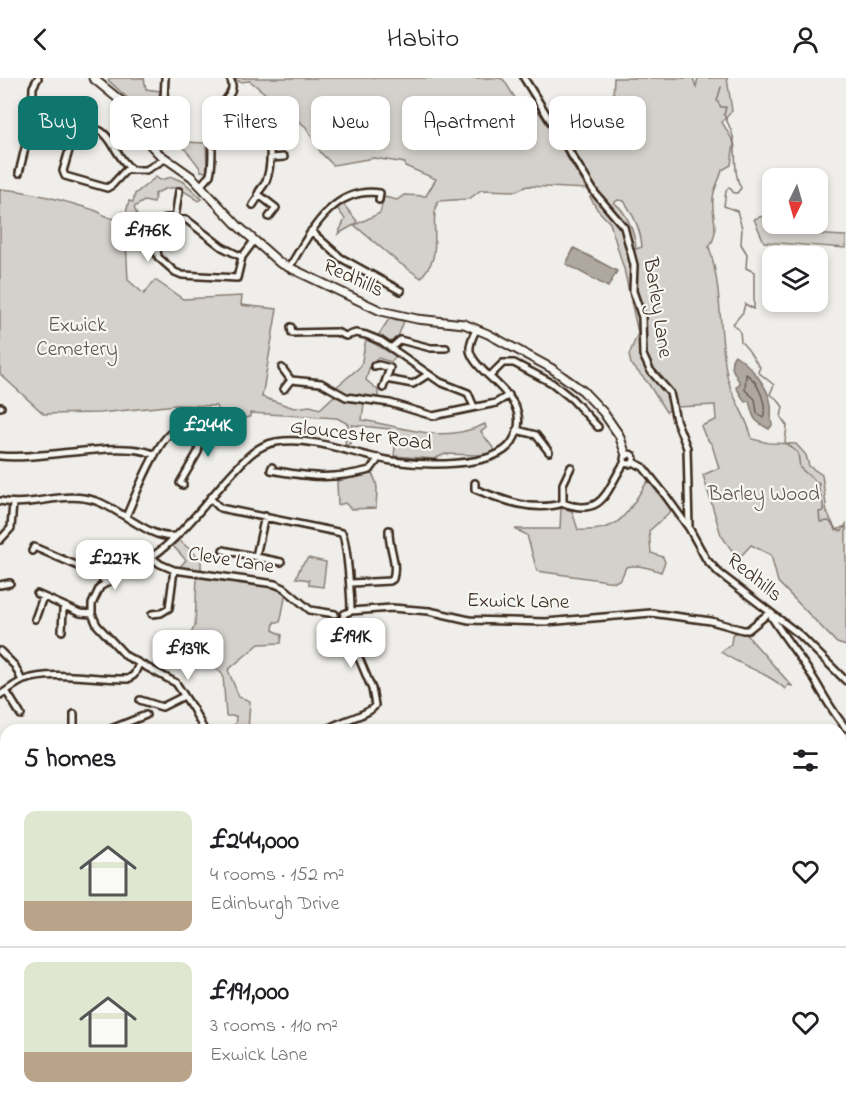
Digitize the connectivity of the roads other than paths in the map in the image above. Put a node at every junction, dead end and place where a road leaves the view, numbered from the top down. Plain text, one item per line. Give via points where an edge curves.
1 (38, 78) edge
2 (93, 78) edge
3 (165, 78) edge
4 (230, 78) edge
5 (524, 78) edge
6 (164, 96) edge
7 (229, 96) edge
8 (98, 130) edge
9 (70, 150) edge
10 (211, 150) edge
11 (269, 150) edge
12 (271, 158) junction
13 (284, 158) dead end
14 (165, 159) junction
15 (130, 168) junction
16 (19, 173) dead end
17 (201, 185) junction
18 (179, 191) dead end
19 (387, 194) dead end
20 (260, 196) junction
21 (253, 205) dead end
22 (269, 217) dead end
23 (175, 218) junction
24 (311, 231) junction
25 (254, 241) junction
26 (243, 257) junction
27 (289, 268) junction
28 (401, 291) dead end
29 (476, 330) junction
30 (290, 332) dead end
31 (442, 346) dead end
32 (391, 348) junction
33 (374, 366) dead end
34 (282, 368) dead end
35 (427, 375) junction
36 (491, 375) junction
37 (386, 379) junction
38 (291, 380) junction
39 (383, 388) dead end
40 (284, 389) dead end
41 (509, 395) junction
42 (474, 406) junction
43 (234, 423) dead end
44 (598, 428) dead end
45 (202, 430) junction
46 (517, 430) junction
47 (549, 452) dead end
48 (155, 455) junction
49 (0, 456) edge
50 (379, 458) junction
51 (626, 458) junction
52 (571, 467) dead end
53 (271, 470) dead end
54 (557, 470) dead end
55 (566, 474) junction
56 (179, 483) dead end
57 (473, 488) dead end
58 (210, 498) junction
59 (0, 501) edge
60 (14, 503) junction
61 (563, 503) junction
62 (265, 516) junction
63 (126, 517) junction
64 (689, 528) junction
65 (397, 535) dead end
66 (159, 536) junction
67 (176, 536) junction
68 (0, 540) edge
69 (34, 547) dead end
70 (160, 551) junction
71 (256, 556) junction
72 (151, 558) junction
73 (228, 558) dead end
74 (281, 562) dead end
75 (174, 570) junction
76 (10, 583) dead end
77 (105, 583) junction
78 (351, 583) junction
79 (2, 586) edge
80 (66, 607) junction
81 (351, 610) junction
82 (769, 613) junction
83 (92, 614) junction
84 (152, 614) dead end
85 (335, 614) dead end
86 (35, 619) dead end
87 (788, 625) junction
88 (61, 629) dead end
89 (780, 633) junction
90 (0, 651) edge
91 (140, 664) junction
92 (22, 681) junction
93 (846, 681) edge
94 (6, 691) junction
95 (0, 695) edge
96 (184, 696) junction
97 (140, 700) dead end
98 (74, 714) dead end
99 (21, 715) dead end
100 (146, 715) dead end
101 (74, 724) edge
102 (126, 724) edge
103 (200, 724) edge
104 (336, 724) edge
105 (843, 724) edge

1 - 16 street via 33,87 32,119
2 - 14 street, Redhills via 121,101 146,140
3 - 6 street
4 - 7 street via 233,87
5 - 64 street, Barley Lane via 594,193 624,227 634,265 633,291 642,317 643,355 670,393 687,448
8 - 15 street
9 - 15 street via 65,176 107,188
10 - 17 street via 210,175
11 - 12 street
12 - 13 street
12 - 20 street via 265,183 258,191
14 - 15 street via 146,170
14 - 17 street, Redhills
17 - 25 street, Redhills
18 - 23 street
19 - 24 street via 360,192 341,199
20 - 21 street
20 - 22 street via 276,208
23 - 26 street via 189,221 222,247
23 - 26 street via 160,222 157,249 159,259 175,272 233,279
24 - 27 street
24 - 28 street via 340,258
25 - 26 street
25 - 27 street, Redhills
27 - 29 street, Redhills via 381,311 456,322
29 - 36 street via 471,354
29 - 51 street, Redhills via 557,371 583,391 614,427
30 - 32 street via 336,332 347,339 356,333
31 - 32 street via 430,348 400,340
32 - 35 street
33 - 37 street via 390,368
34 - 38 street
35 - 37 street via 413,384
35 - 42 street via 468,393
36 - 41 street
36 - 44 street via 503,363 514,363 558,388 595,418
37 - 39 street
38 - 40 street
38 - 42 street via 301,385 311,380 321,382 329,392 390,403 425,415
41 - 42 street via 496,403
41 - 46 street via 517,415
43 - 45 street
45 - 48 street via 172,431
45 - 56 street via 198,452
46 - 47 street via 536,435 547,444
46 - 50 street, Gloucester Road via 504,452 490,458 442,463
48 - 49 street via 135,448
48 - 63 street
50 - 53 street via 370,470 336,477 317,478
50 - 58 street, Gloucester Road via 318,444 269,444 249,454
51 - 61 street via 601,501 584,508
51 - 64 street, Redhills via 633,456 633,462 643,467
52 - 55 street
54 - 55 street
55 - 61 street
57 - 61 street via 530,506
58 - 62 street via 220,508
58 - 67 street, Gloucester Road
59 - 60 street
60 - 63 street via 75,496 97,501
60 - 68 street via 11,528
62 - 71 street
62 - 78 street via 342,533
63 - 66 street
64 - 82 street, Redhills via 706,559 719,573
65 - 78 street via 389,532 393,579
66 - 67 street
66 - 70 street
67 - 70 street, Gloucester Road
69 - 77 street via 99,575
70 - 72 street, Gloucester Road
71 - 73 street via 226,550
71 - 74 street
72 - 75 street, Cleve Lane
72 - 77 street, Gloucester Road
75 - 84 street via 169,608
75 - 85 street, Cleve Lane via 275,584 310,610
76 - 79 street
77 - 83 street via 94,594
78 - 81 street
80 - 83 street
80 - 86 street via 40,596
80 - 88 street
81 - 82 street, Exwick Lane via 429,610 469,620 546,622 651,613 711,621 743,630
81 - 104 street via 343,620 373,689 375,705 368,713
82 - 87 street, Redhills
82 - 89 street
83 - 91 street via 119,651
87 - 89 street
87 - 93 street, Redhills
89 - 105 street
90 - 92 street via 12,662
91 - 92 street via 134,675 126,679 79,676
91 - 96 street via 172,681
92 - 94 street
94 - 95 street
94 - 99 street
96 - 97 street via 162,707
96 - 103 street
98 - 101 street
100 - 102 street

